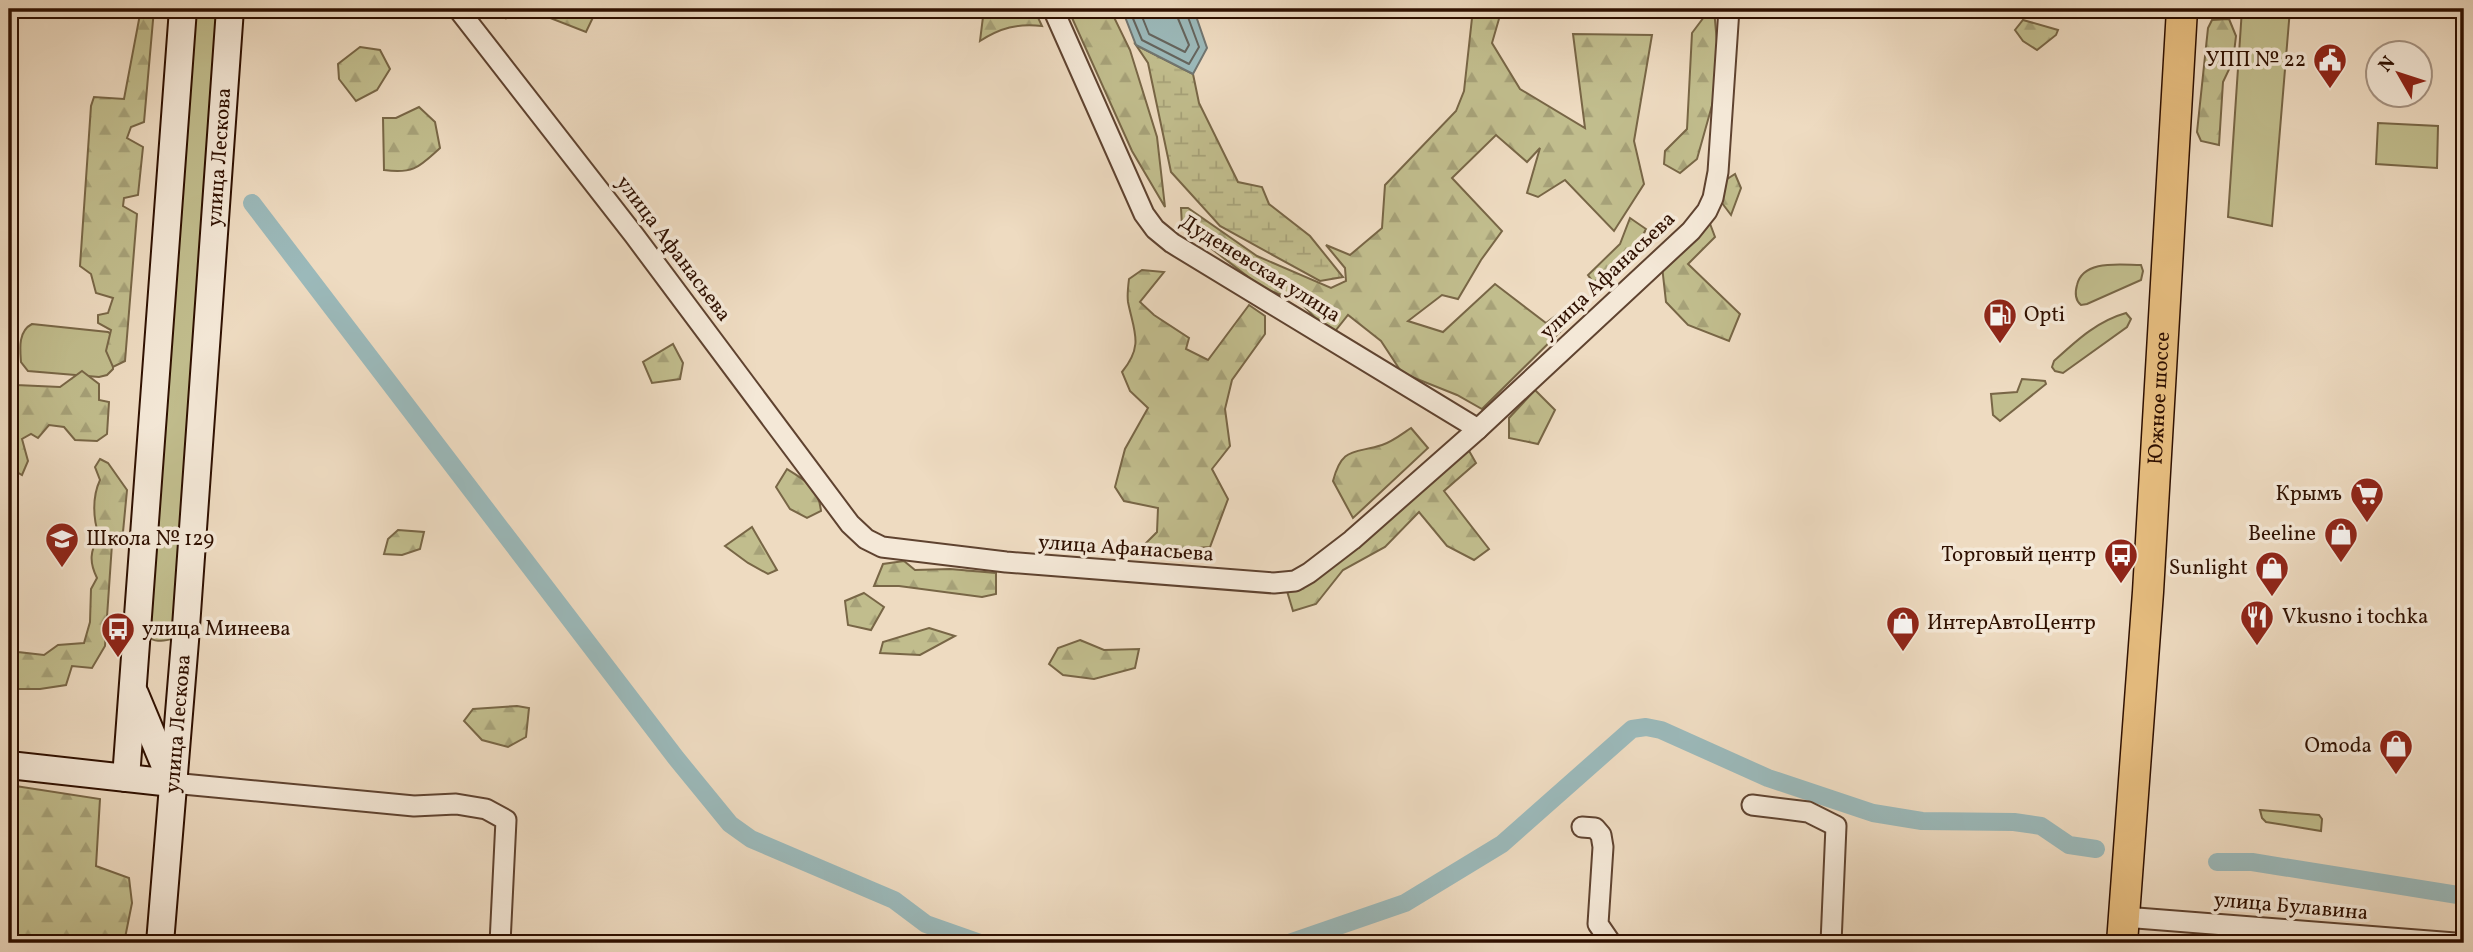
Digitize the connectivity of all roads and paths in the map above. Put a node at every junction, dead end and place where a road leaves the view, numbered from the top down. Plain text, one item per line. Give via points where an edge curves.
1 (183, 9) edge
2 (230, 9) edge
3 (458, 9) edge
4 (1053, 9) edge
5 (1729, 9) edge
6 (2182, 9) edge
7 (1478, 429) junction
8 (179, 695) junction
9 (138, 701) junction
10 (9, 765) edge
11 (126, 778) junction
12 (172, 783) junction
13 (1752, 805) dead end
14 (1582, 827) dead end
15 (2123, 930) edge
16 (160, 943) edge
17 (500, 943) edge
18 (1611, 943) edge
19 (1831, 943) edge
20 (2455, 943) edge

1 - 9 main road, улица Лескова
2 - 8 main road, улица Лескова
3 - 7 street, улица Афанасьева via 850,524 882,547 1045,565 1295,581 1352,540
4 - 7 street, Дуденевская улица via 1144,214 1156,229
5 - 7 street, улица Афанасьева via 1718,172 1707,211
6 - 15 main road, Южное шоссе
8 - 9 main road via 171,713 162,719 151,718
8 - 12 main road, улица Лескова
9 - 11 main road
9 - 12 main road, улица Лескова
10 - 11 main road
11 - 12 main road
12 - 16 main road
12 - 17 street via 414,806 486,808 506,820
13 - 19 street via 1808,813 1836,826
14 - 18 street via 1595,828 1601,835 1598,924
15 - 20 street, улица Булавина

